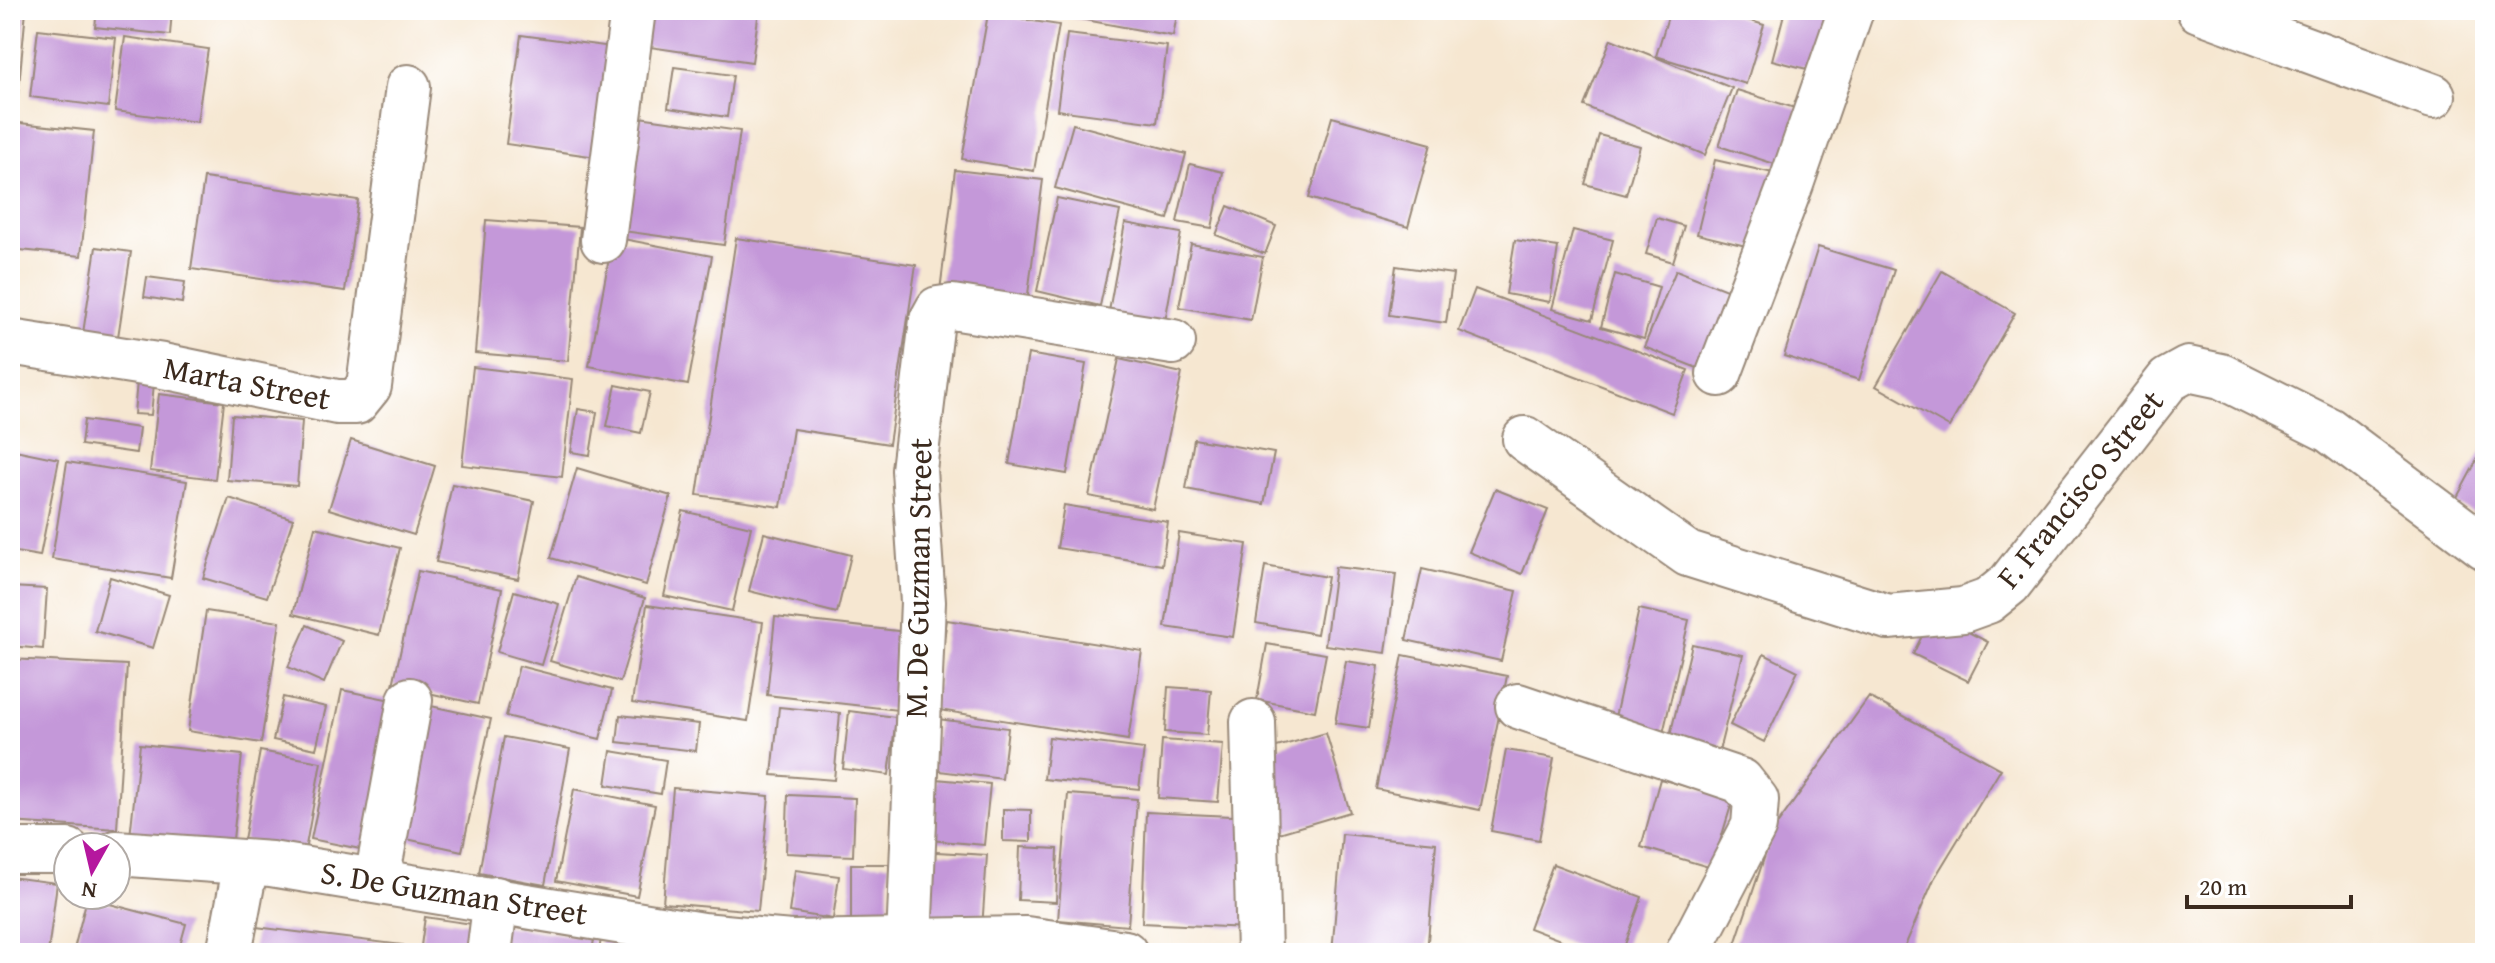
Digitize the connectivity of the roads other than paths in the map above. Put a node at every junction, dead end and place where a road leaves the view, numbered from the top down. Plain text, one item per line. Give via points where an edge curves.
1 (633, 10) edge
2 (1851, 10) edge
3 (2199, 10) edge
4 (408, 87) dead end
5 (2433, 96) dead end
6 (603, 240) dead end
7 (10, 342) edge
8 (1173, 342) dead end
9 (1719, 374) dead end
10 (1525, 439) dead end
11 (2485, 547) edge
12 (410, 700) dead end
13 (1518, 706) dead end
14 (1253, 722) dead end
15 (10, 851) edge
16 (52, 851) edge
17 (132, 854) edge
18 (246, 863) junction
19 (377, 879) junction
20 (496, 899) junction
21 (909, 942) junction
22 (790, 948) edge
23 (229, 953) edge
24 (489, 953) edge
25 (1125, 953) edge
26 (1259, 953) edge
27 (1688, 953) edge

1 - 6 street
2 - 9 street
3 - 5 street
4 - 7 street, Marta Street via 369,386 356,402
8 - 21 street, M. De Guzman Street via 952,307 938,309 932,320 914,470 923,602
10 - 11 street, F. Francisco Street via 1688,554 1888,617 1963,610 1988,601 2009,584 2168,380 2188,369 2221,376 2329,430
12 - 19 street
13 - 27 street via 1741,781 1756,800 1754,826
14 - 26 street
15 - 16 street
17 - 18 street, S. De Guzman Street
18 - 19 street, S. De Guzman Street
18 - 23 street
19 - 20 street, S. De Guzman Street
20 - 22 street, S. De Guzman Street
20 - 24 street
21 - 22 street, S. De Guzman Street
21 - 25 street, S. De Guzman Street via 1026,939

